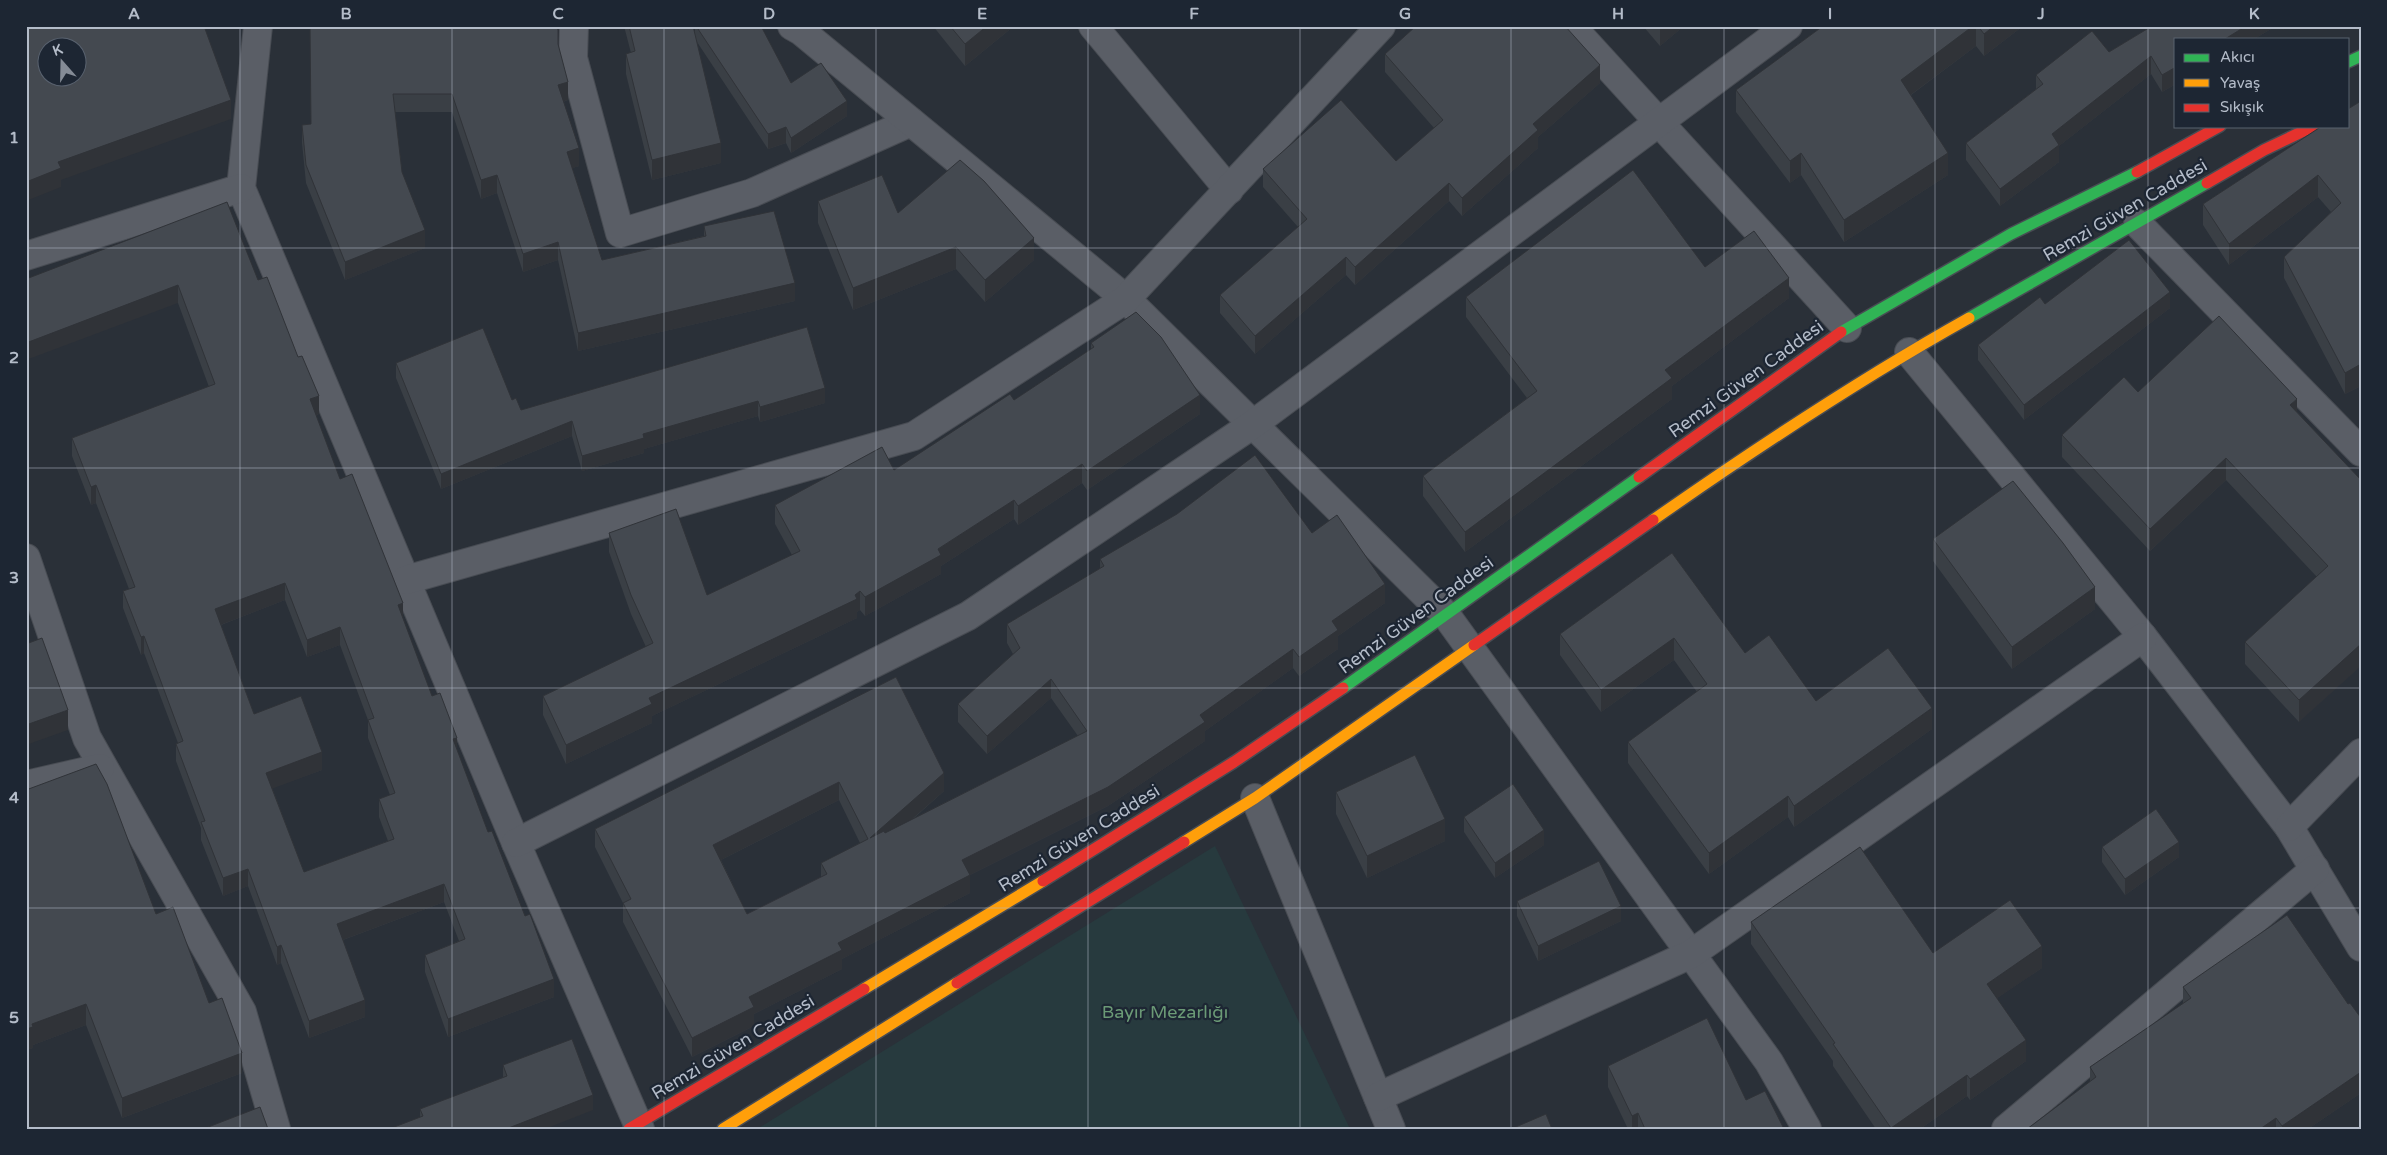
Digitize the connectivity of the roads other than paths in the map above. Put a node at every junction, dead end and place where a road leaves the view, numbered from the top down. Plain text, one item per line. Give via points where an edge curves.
1 (258, 26) edge
2 (574, 26) edge
3 (792, 26) edge
4 (1093, 26) edge
5 (1381, 26) edge
6 (1572, 26) edge
7 (1788, 26) edge
8 (911, 122) junction
9 (1658, 123) junction
10 (2216, 128) edge
11 (2310, 128) edge
12 (241, 188) junction
13 (1228, 190) junction
14 (2138, 224) junction
15 (26, 256) edge
16 (1126, 299) junction
17 (1847, 328) junction
18 (1909, 352) junction
19 (1252, 425) junction
20 (2361, 452) edge
21 (26, 558) edge
22 (406, 580) junction
23 (1446, 615) junction
24 (2143, 637) junction
25 (1470, 648) junction
26 (2361, 753) edge
27 (103, 767) junction
28 (26, 784) edge
29 (1255, 798) junction
30 (2289, 827) junction
31 (516, 843) junction
32 (2315, 870) junction
33 (2361, 948) edge
34 (1691, 954) junction
35 (1378, 1097) junction
36 (636, 1127) edge
37 (276, 1129) edge
38 (723, 1129) edge
39 (1391, 1129) edge
40 (1807, 1129) edge
41 (2006, 1129) edge

1 - 12 street
2 - 8 street via 573,58 620,232 752,193
3 - 8 street
4 - 13 street
5 - 13 street
6 - 9 street
7 - 9 street
8 - 16 street
9 - 17 street
9 - 19 street
10 - 17 main road, Remzi Güven Caddesi via 2111,186 2011,234
11 - 14 main road, Remzi Güven Caddesi via 2264,150
12 - 15 street
12 - 22 street
13 - 16 street
14 - 18 main road, Remzi Güven Caddesi
14 - 20 street
16 - 19 street
16 - 22 street via 914,436
17 - 23 main road, Remzi Güven Caddesi
18 - 24 street
18 - 25 main road, Remzi Güven Caddesi via 1755,449
19 - 23 street
19 - 31 street via 968,616
21 - 27 street via 87,738
22 - 31 street
23 - 25 street
23 - 36 main road, Remzi Güven Caddesi via 1234,762 995,911
24 - 30 street
24 - 34 street
25 - 29 main road, Remzi Güven Caddesi
25 - 34 street
26 - 30 street
27 - 28 street
27 - 37 street via 242,1012
29 - 35 street
29 - 38 main road, Remzi Güven Caddesi
30 - 32 street
31 - 36 street
32 - 33 street
32 - 41 street
34 - 35 street
34 - 40 street via 1769,1062
35 - 39 street

